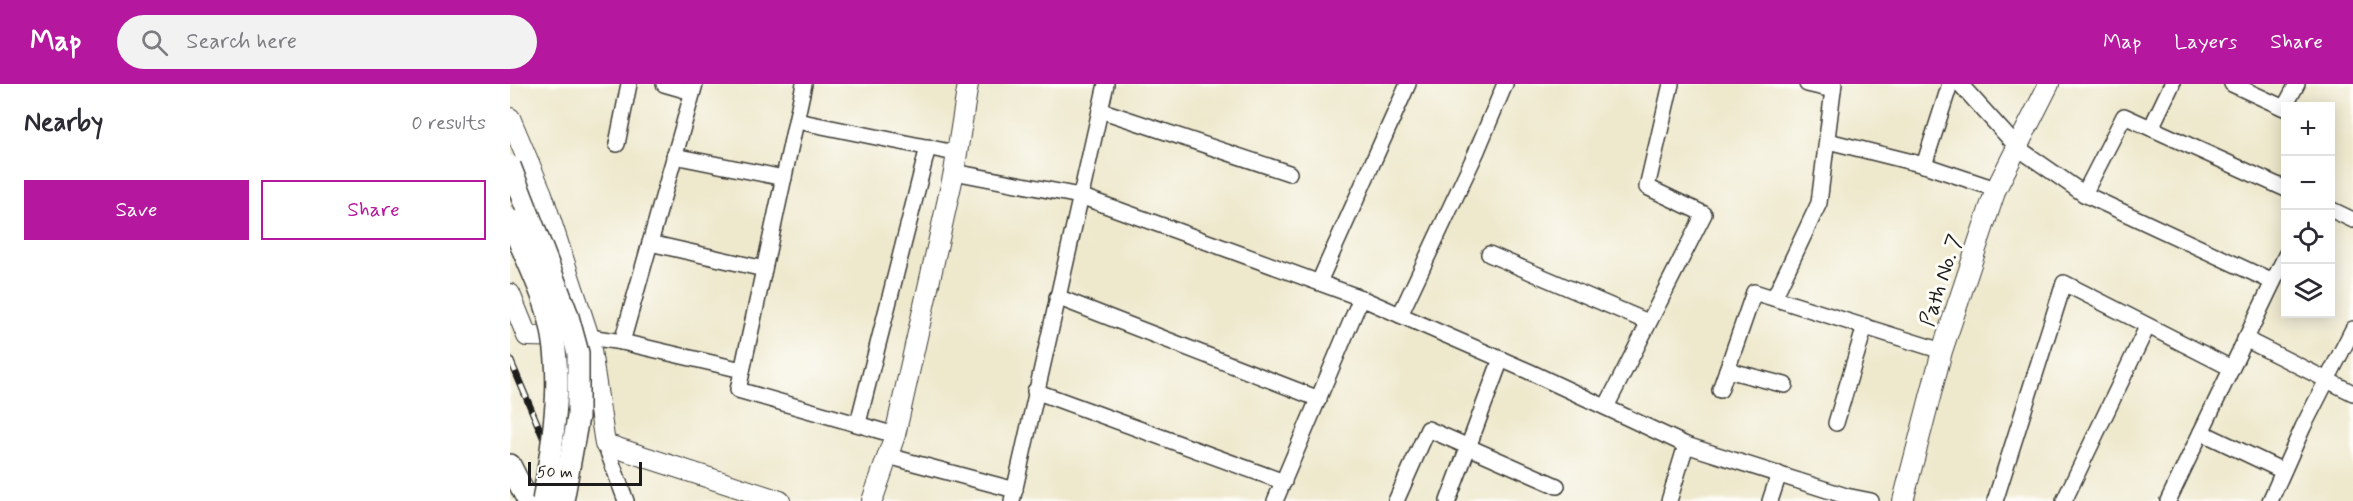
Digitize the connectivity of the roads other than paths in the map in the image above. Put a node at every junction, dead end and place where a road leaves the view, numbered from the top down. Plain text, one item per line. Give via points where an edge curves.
1 (629, 84) edge
2 (664, 84) edge
3 (804, 84) edge
4 (968, 84) edge
5 (1106, 84) edge
6 (1408, 84) edge
7 (1505, 84) edge
8 (1671, 84) edge
9 (1807, 84) edge
10 (1950, 84) edge
11 (1960, 84) edge
12 (2049, 84) edge
13 (2172, 84) edge
14 (2232, 84) edge
15 (2297, 84) edge
16 (1833, 87) edge
17 (693, 88) edge
18 (1100, 110) junction
19 (510, 118) edge
20 (796, 121) junction
21 (2151, 128) junction
22 (1828, 141) junction
23 (617, 144) dead end
24 (928, 147) junction
25 (2018, 148) junction
26 (674, 156) junction
27 (955, 163) junction
28 (1924, 165) junction
29 (510, 166) edge
30 (1289, 173) dead end
31 (784, 178) junction
32 (2281, 187) edge
33 (1996, 189) junction
34 (2084, 194) junction
35 (1080, 196) junction
36 (2333, 210) edge
37 (510, 220) edge
38 (2353, 220) edge
39 (650, 243) junction
40 (1489, 255) dead end
41 (2281, 264) edge
42 (764, 269) junction
43 (1319, 282) junction
44 (2272, 282) junction
45 (510, 294) edge
46 (1057, 297) junction
47 (1361, 298) junction
48 (1774, 298) junction
49 (1400, 315) junction
50 (1648, 322) junction
51 (1865, 326) junction
52 (2147, 327) junction
53 (2353, 329) edge
54 (589, 337) junction
55 (2245, 339) junction
56 (622, 342) junction
57 (1942, 351) junction
58 (1501, 359) junction
59 (2231, 368) junction
60 (742, 370) junction
61 (1727, 370) junction
62 (2326, 381) junction
63 (1785, 385) dead end
64 (1720, 390) dead end
65 (1035, 391) junction
66 (2353, 393) edge
67 (1319, 399) junction
68 (1606, 407) junction
69 (858, 423) junction
70 (1836, 423) dead end
71 (2201, 432) junction
72 (895, 435) junction
73 (605, 444) junction
74 (1686, 445) junction
75 (1469, 447) junction
76 (888, 456) junction
77 (510, 465) edge
78 (2283, 471) junction
79 (1779, 474) junction
80 (1284, 482) junction
81 (1557, 486) dead end
82 (1014, 495) edge
83 (528, 501) edge
84 (543, 501) edge
85 (563, 501) edge
86 (626, 501) edge
87 (780, 501) edge
88 (872, 501) edge
89 (1275, 501) edge
90 (1396, 501) edge
91 (1448, 501) edge
92 (1669, 501) edge
93 (1770, 501) edge
94 (1871, 501) edge
95 (1903, 501) edge
96 (1995, 501) edge
97 (2064, 501) edge
98 (2168, 501) edge
99 (2270, 501) edge

1 - 23 street
2 - 17 street
3 - 20 street
4 - 27 street
5 - 18 street
6 - 43 street
7 - 49 street
8 - 50 street via 1647,187 1704,214
9 - 16 street
10 - 28 street
11 - 25 street
12 - 25 street, Path No. 7
13 - 21 street
14 - 15 street via 2284,108
16 - 22 street
17 - 26 street
18 - 30 street
18 - 35 street
19 - 54 street via 542,194
20 - 24 street
20 - 31 street
21 - 32 street
21 - 34 street via 2124,116
22 - 28 street
22 - 48 street via 1819,203
24 - 27 street
24 - 69 street
25 - 33 street, Path No. 7
25 - 34 street
26 - 31 street
26 - 39 street
27 - 35 street
27 - 72 street
28 - 33 street
29 - 85 main road, bridge via 567,312 578,353 578,417
31 - 42 street
33 - 57 street, Path No. 7
34 - 44 street
35 - 43 street
35 - 46 street
36 - 38 street
37 - 84 main road, bridge via 544,302 555,353 557,407
39 - 42 street
39 - 56 street
40 - 50 street
41 - 44 street
42 - 60 street
43 - 47 street
44 - 55 street
45 - 54 street via 527,336
46 - 65 street
46 - 67 street
47 - 49 street
47 - 67 street
48 - 51 street
48 - 61 street via 1754,292
49 - 58 street
50 - 68 street
51 - 57 street
51 - 70 street
52 - 59 street
52 - 96 street via 2064,283
52 - 97 street
53 - 62 street
54 - 56 street
54 - 73 street
55 - 59 street
55 - 62 street
56 - 60 street
57 - 95 street, Path No. 7
58 - 68 street
58 - 75 street
59 - 71 street
60 - 69 street via 738,390
61 - 63 street
61 - 64 street
62 - 66 street
62 - 78 street
65 - 80 street
65 - 82 street
67 - 80 street
68 - 74 street
69 - 72 street
71 - 78 street
71 - 98 street
72 - 76 street
73 - 86 street
73 - 87 street
74 - 79 street
74 - 92 street
75 - 81 street
75 - 90 street via 1428,429
75 - 91 street
76 - 82 street
76 - 88 street
77 - 83 main road
78 - 99 street
79 - 93 street
79 - 94 street
80 - 89 street

